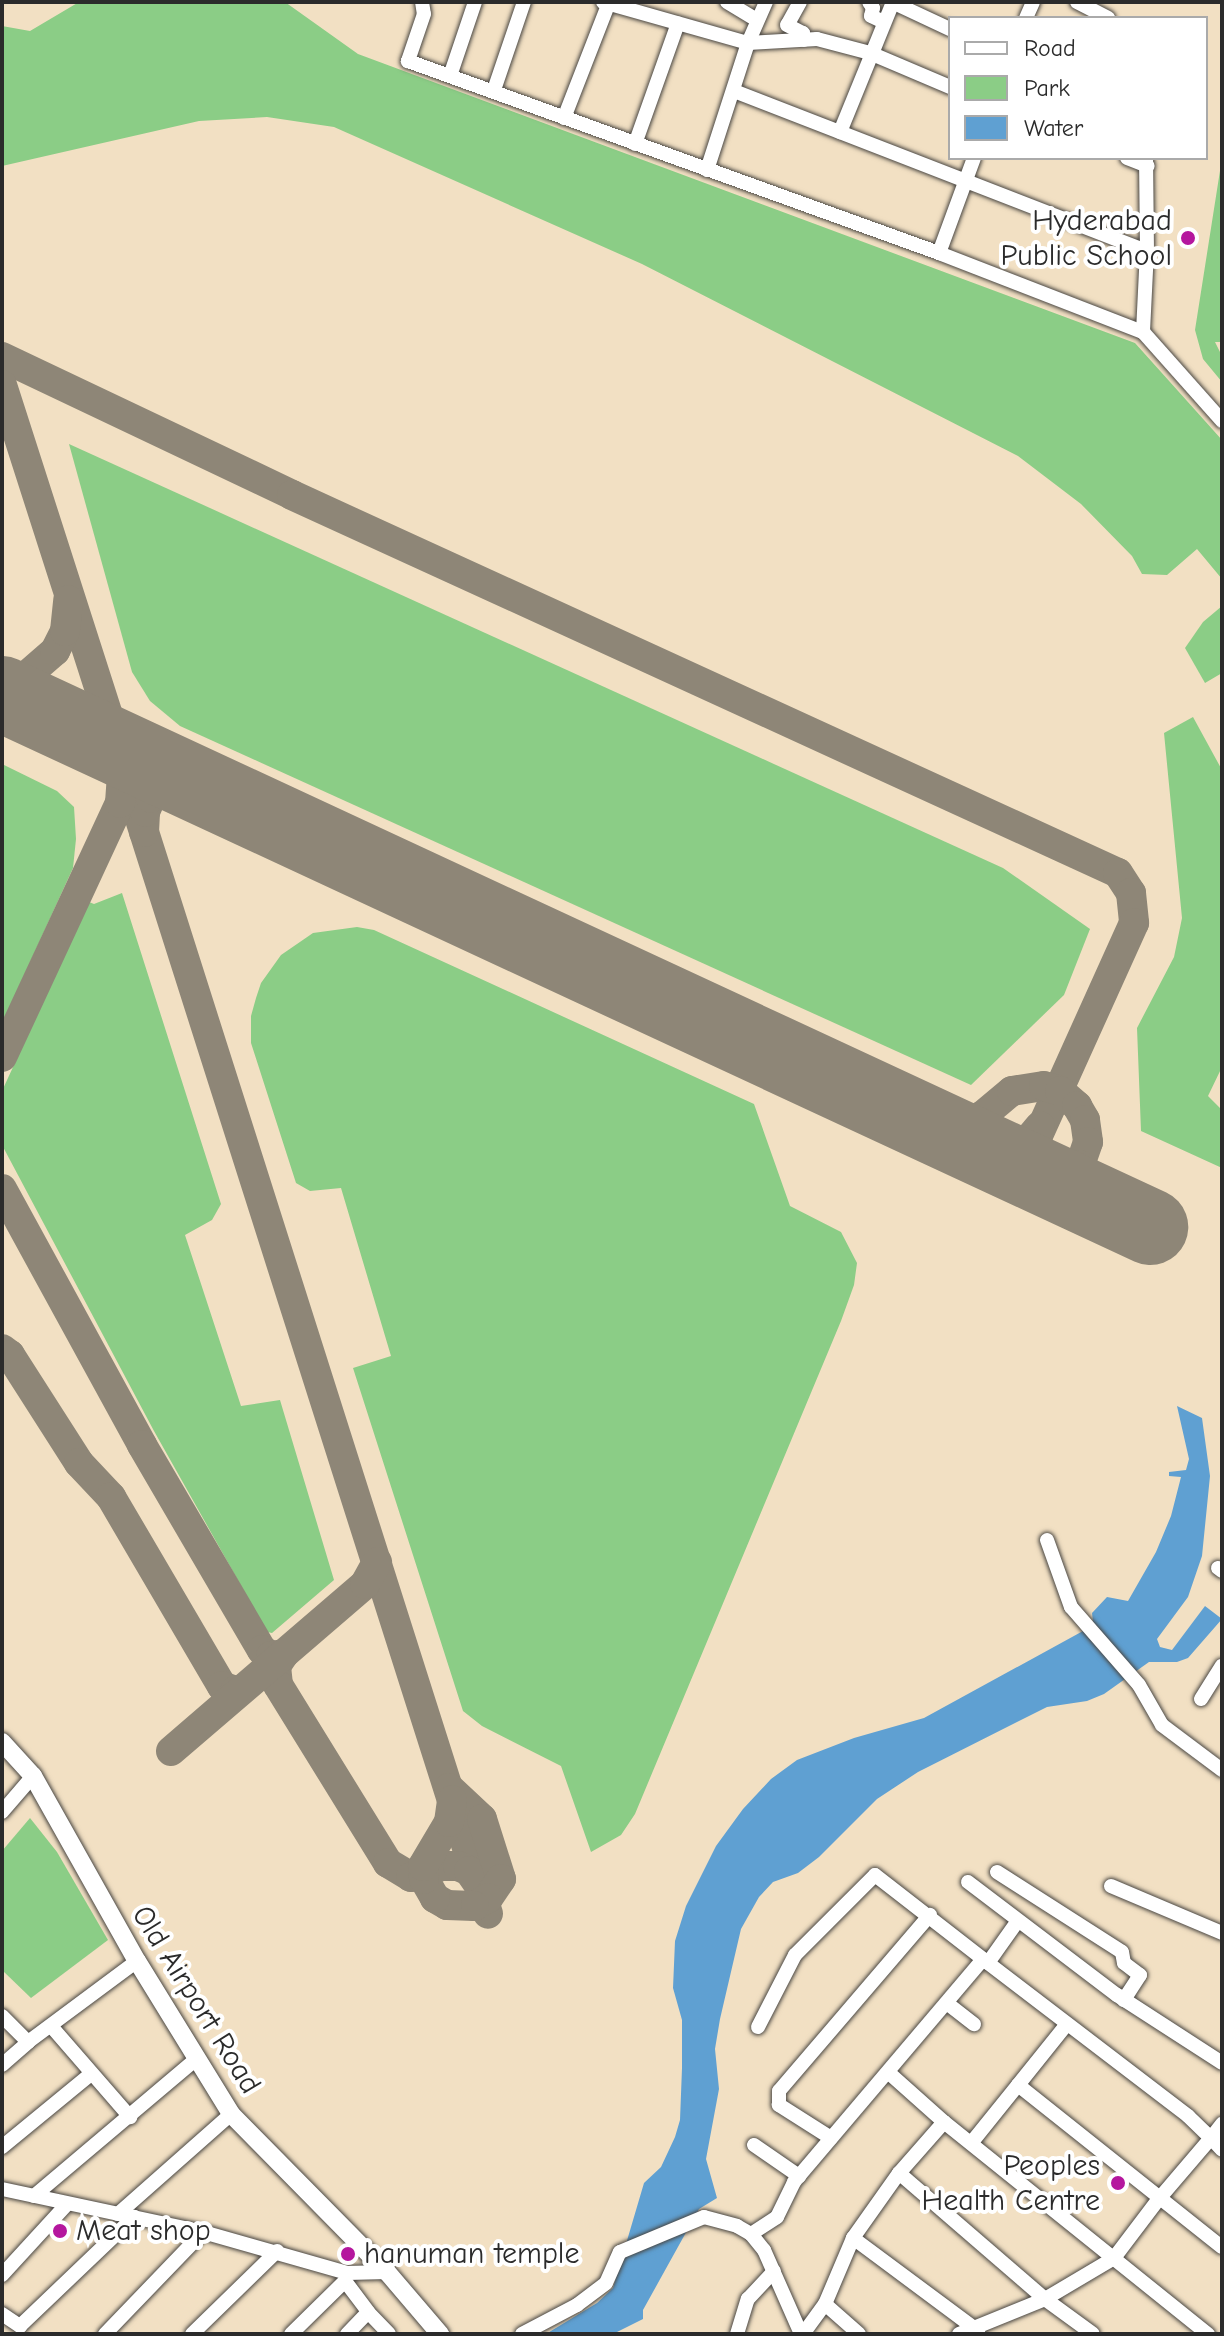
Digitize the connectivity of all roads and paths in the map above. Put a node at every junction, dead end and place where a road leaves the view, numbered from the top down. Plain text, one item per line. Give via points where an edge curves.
1 (422, 2) edge
2 (475, 2) edge
3 (524, 2) edge
4 (727, 2) edge
5 (766, 2) edge
6 (800, 2) edge
7 (869, 2) edge
8 (892, 2) edge
9 (1077, 2) edge
10 (606, 3) edge
11 (631, 4) edge
12 (1104, 16) edge
13 (752, 17) dead end
14 (884, 22) junction
15 (678, 23) junction
16 (948, 28) edge
17 (804, 40) junction
18 (748, 43) junction
19 (870, 53) junction
20 (450, 76) junction
21 (948, 86) edge
22 (494, 90) junction
23 (734, 91) junction
24 (564, 118) junction
25 (840, 132) junction
26 (635, 144) junction
27 (973, 160) edge
28 (1147, 162) edge
29 (707, 170) junction
30 (966, 181) junction
31 (1147, 251) junction
32 (939, 253) junction
33 (1143, 332) junction
34 (1222, 421) edge
35 (1047, 1540) dead end
36 (1222, 1666) edge
37 (1217, 1688) edge
38 (1201, 1699) dead end
39 (2, 1742) edge
40 (1222, 1770) edge
41 (33, 1776) junction
42 (2, 1812) edge
43 (997, 1872) dead end
44 (968, 1882) dead end
45 (1111, 1886) dead end
46 (930, 1915) junction
47 (1017, 1922) junction
48 (1222, 1933) edge
49 (137, 1961) junction
50 (986, 1961) junction
51 (1124, 2000) junction
52 (948, 2004) junction
53 (2, 2016) edge
54 (974, 2024) dead end
55 (1067, 2024) junction
56 (51, 2026) junction
57 (758, 2027) dead end
58 (28, 2042) junction
59 (195, 2060) junction
60 (1222, 2063) edge
61 (2, 2065) edge
62 (889, 2073) junction
63 (91, 2074) junction
64 (1018, 2085) junction
65 (231, 2114) junction
66 (130, 2117) junction
67 (944, 2122) junction
68 (1222, 2124) edge
69 (831, 2138) junction
70 (1211, 2138) junction
71 (972, 2142) junction
72 (754, 2145) dead end
73 (2, 2147) edge
74 (1222, 2150) edge
75 (899, 2173) junction
76 (799, 2176) junction
77 (2, 2189) edge
78 (34, 2196) junction
79 (1161, 2196) junction
80 (67, 2204) junction
81 (118, 2214) junction
82 (134, 2217) junction
83 (203, 2232) junction
84 (751, 2234) junction
85 (853, 2238) junction
86 (1222, 2247) edge
87 (277, 2251) junction
88 (1114, 2258) junction
89 (774, 2271) junction
90 (387, 2272) junction
91 (2, 2275) edge
92 (346, 2277) junction
93 (1045, 2299) junction
94 (825, 2304) junction
95 (368, 2312) junction
96 (2, 2314) edge
97 (19, 2331) edge
98 (431, 2331) edge
99 (978, 2331) edge
100 (112, 2332) edge
101 (192, 2334) edge
102 (291, 2334) edge
103 (347, 2334) edge
104 (389, 2334) edge
105 (522, 2334) edge
106 (737, 2334) edge
107 (802, 2334) edge
108 (859, 2334) edge
109 (959, 2334) edge
110 (1093, 2334) edge
111 (1208, 2334) edge

1 - 20 street via 424,14 408,61
2 - 20 street
3 - 22 street
4 - 13 street
5 - 18 street
6 - 17 street via 787,25 803,33
7 - 14 street via 871,16
8 - 14 street
8 - 16 street
9 - 12 street
10 - 11 street
10 - 24 street
11 - 15 street
14 - 19 street
15 - 18 street
15 - 26 street
17 - 18 street
17 - 19 street
18 - 23 street
19 - 21 street
19 - 25 street
20 - 22 street
22 - 24 street
23 - 25 street
23 - 29 street
24 - 26 street
25 - 30 street
26 - 29 street
27 - 30 street
28 - 31 street
29 - 32 street
30 - 31 street
30 - 32 street
31 - 33 street
32 - 33 street
33 - 34 street
35 - 40 street via 1071,1607 1139,1685 1162,1725
36 - 37 street
37 - 38 street
39 - 41 main road, Old Airport Road
41 - 42 street
41 - 49 main road, Old Airport Road
43 - 51 street via 1122,1952 1124,1963 1140,1975
44 - 47 street
45 - 48 street
46 - 50 street
46 - 57 street via 875,1875 795,1955
46 - 69 street via 779,2091 779,2105
47 - 50 street
47 - 51 street
49 - 56 street
49 - 59 main road, Old Airport Road
50 - 52 street
50 - 55 street
51 - 60 street
52 - 54 street
52 - 62 street
53 - 58 street
55 - 64 street
55 - 70 street
56 - 58 street
56 - 63 street
58 - 61 street
59 - 65 main road, Old Airport Road
59 - 66 street
62 - 67 street
62 - 69 street
63 - 66 street
63 - 73 street
64 - 71 street
64 - 79 street
65 - 81 street
65 - 90 main road, Old Airport Road
66 - 78 street
67 - 71 street
67 - 75 street
68 - 70 street
69 - 76 street
70 - 74 street
70 - 79 street
71 - 88 street
72 - 76 street
75 - 85 street
75 - 93 street
76 - 84 street via 777,2217
77 - 78 street
78 - 80 street
79 - 86 street
79 - 88 street
80 - 81 street
80 - 91 street
81 - 82 street
82 - 83 street
82 - 97 street
83 - 87 street
83 - 100 street
84 - 89 street
84 - 105 street via 704,2217 620,2252 606,2283
85 - 94 street
85 - 99 street
87 - 92 street
87 - 101 street
88 - 93 street
88 - 111 street
89 - 106 street via 748,2299
89 - 107 street
90 - 92 street
90 - 98 main road, Old Airport Road
92 - 95 street
92 - 102 street
93 - 99 street
93 - 110 street
94 - 107 street
94 - 108 street
95 - 103 street
95 - 104 street
96 - 97 street
99 - 109 street

